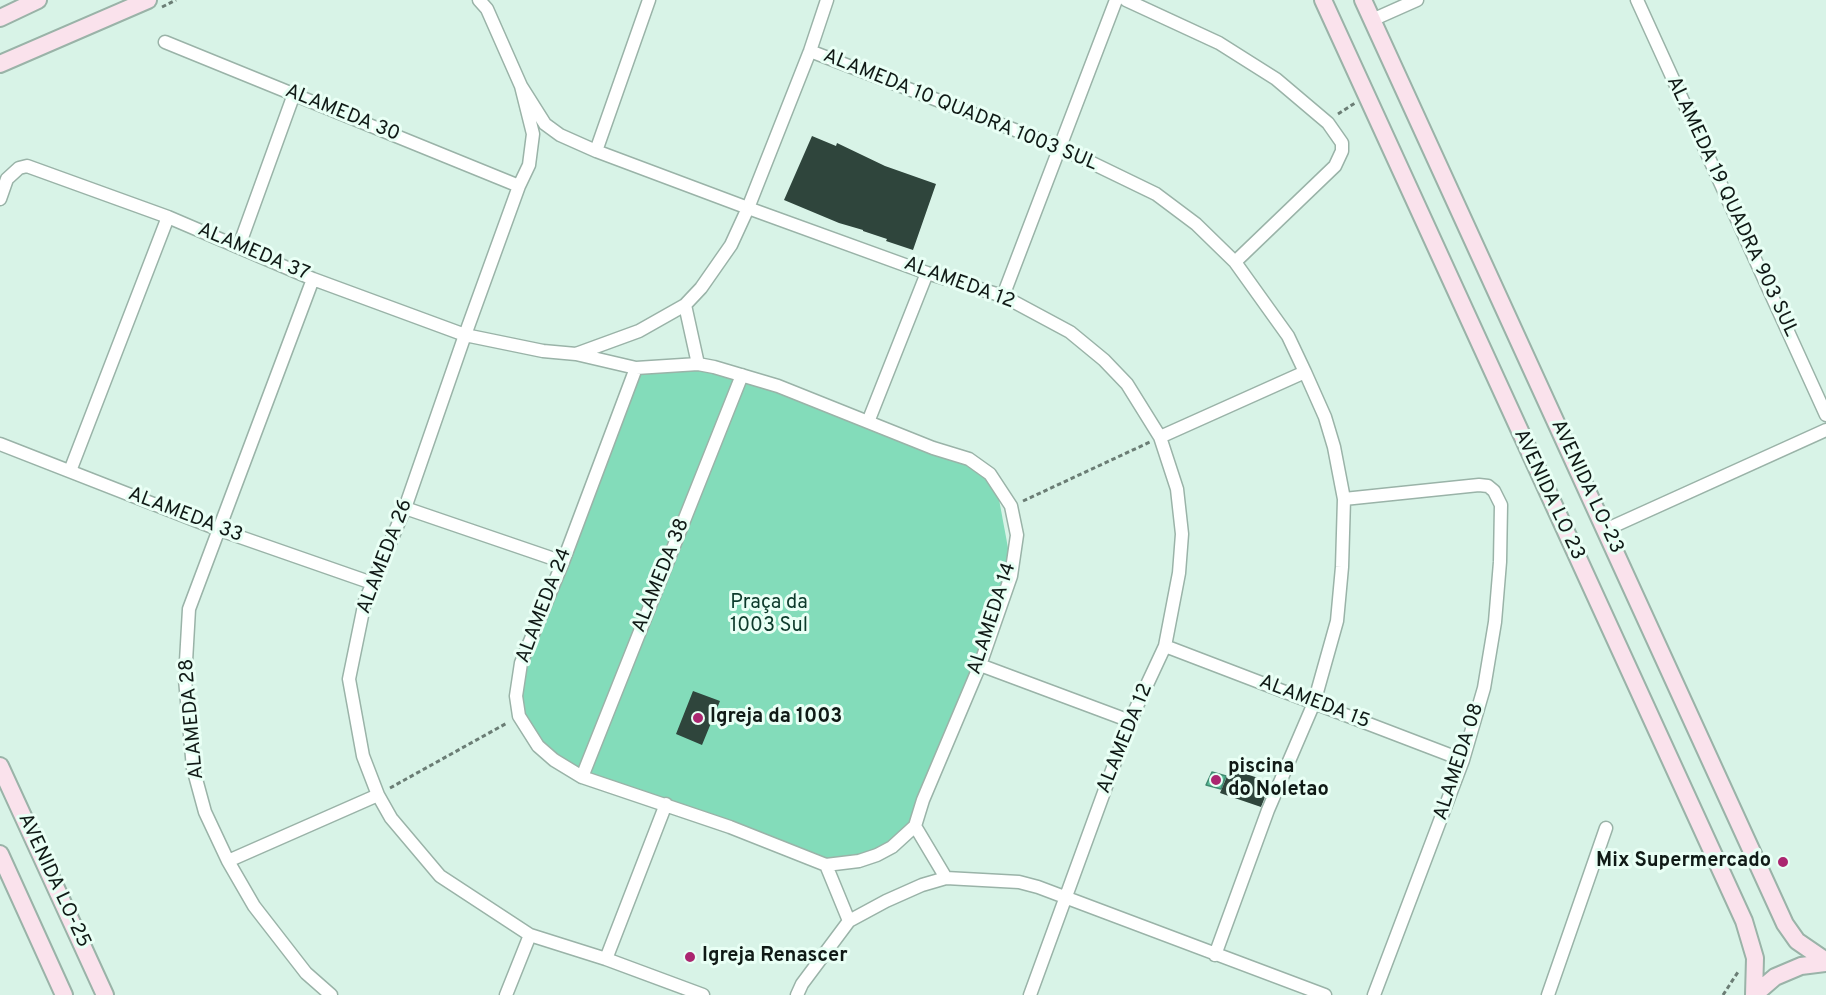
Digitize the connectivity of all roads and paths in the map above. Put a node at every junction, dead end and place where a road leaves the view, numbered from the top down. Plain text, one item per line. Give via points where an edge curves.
1 (38, 0) edge
2 (148, 0) edge
3 (649, 0) edge
4 (827, 0) edge
5 (1116, 0) edge
6 (1126, 0) edge
7 (1323, 0) edge
8 (1363, 0) edge
9 (1418, 0) edge
10 (1637, 0) edge
11 (484, 3) edge
12 (0, 18) edge
13 (1372, 20) junction
14 (165, 42) dead end
15 (810, 51) junction
16 (0, 64) edge
17 (521, 86) junction
18 (294, 94) junction
19 (1367, 97) junction
20 (1328, 123) junction
21 (1059, 147) junction
22 (596, 151) junction
23 (519, 186) junction
24 (0, 199) edge
25 (748, 208) junction
26 (168, 217) junction
27 (239, 246) junction
28 (1235, 262) junction
29 (927, 273) junction
30 (314, 279) junction
31 (1004, 296) junction
32 (685, 305) junction
33 (465, 335) junction
34 (576, 354) junction
35 (698, 364) junction
36 (636, 368) junction
37 (1305, 372) junction
38 (742, 375) junction
39 (1826, 415) edge
40 (868, 422) junction
41 (1826, 430) edge
42 (1160, 437) junction
43 (0, 444) edge
44 (70, 471) junction
45 (1344, 499) junction
46 (1011, 506) junction
47 (405, 508) junction
48 (220, 530) junction
49 (1605, 531) junction
50 (563, 562) junction
51 (372, 583) junction
52 (1165, 646) junction
53 (980, 664) junction
54 (1314, 704) junction
55 (519, 716) junction
56 (1130, 721) junction
57 (1463, 760) junction
58 (0, 766) edge
59 (582, 777) junction
60 (378, 795) junction
61 (666, 804) junction
62 (915, 826) junction
63 (1606, 828) dead end
64 (0, 854) edge
65 (228, 861) junction
66 (826, 865) junction
67 (946, 878) junction
68 (1065, 898) junction
69 (849, 921) junction
70 (530, 935) junction
71 (1215, 955) junction
72 (606, 959) junction
73 (1826, 962) edge
74 (64, 995) edge
75 (105, 995) edge
76 (331, 995) edge
77 (506, 995) edge
78 (703, 995) edge
79 (797, 995) edge
80 (1030, 995) edge
81 (1325, 995) edge
82 (1374, 995) edge
83 (1548, 995) edge
84 (1754, 995) edge

1 - 12 street
2 - 16 street
3 - 22 street
4 - 15 street
5 - 21 street
6 - 20 street via 1219,43 1276,79
7 - 19 street, AVENIDA LO 23
8 - 13 street, AVENIDA LO-23
9 - 13 street
10 - 39 street, ALAMEDA 19 QUADRA 903 SUL
11 - 17 street
13 - 49 street, AVENIDA LO-23
14 - 18 street, ALAMEDA 30
15 - 21 street, ALAMEDA 10 QUADRA 1003 SUL
15 - 25 street
17 - 22 street, ALAMEDA 12 via 552,130
17 - 23 street, ALAMEDA 26 via 533,134 529,165
18 - 23 street, ALAMEDA 30
18 - 27 street
19 - 20 path
19 - 84 street, AVENIDA LO 23 via 1744,921 1755,958
20 - 28 street via 1342,143 1335,166
21 - 28 street, ALAMEDA 10 QUADRA 1003 SUL via 1156,194 1196,224
21 - 31 street
22 - 25 street, ALAMEDA 12
23 - 33 street, ALAMEDA 26
24 - 26 street, ALAMEDA 37 via 7,179 27,166
25 - 29 street, ALAMEDA 12
25 - 32 street via 730,245
26 - 27 street, ALAMEDA 37
26 - 44 street
27 - 30 street, ALAMEDA 37
28 - 37 street, ALAMEDA 10 QUADRA 1003 SUL via 1288,336
29 - 31 street, ALAMEDA 12
29 - 40 street
30 - 33 street, ALAMEDA 37
30 - 48 street, ALAMEDA 28
31 - 42 street, ALAMEDA 12 via 1070,332 1104,360 1127,384
32 - 34 street via 639,331
32 - 35 street
33 - 34 street, ALAMEDA 37
33 - 47 street, ALAMEDA 26
34 - 36 street
35 - 36 street, ALAMEDA 14
35 - 38 street, ALAMEDA 14
36 - 50 street, ALAMEDA 24
37 - 42 street
37 - 45 street, ALAMEDA 10 QUADRA 1003 SUL via 1325,417
38 - 40 street, ALAMEDA 14
38 - 59 street, ALAMEDA 38
40 - 46 street, ALAMEDA 14 via 969,459 990,474
41 - 49 street
42 - 46 path
42 - 52 street, ALAMEDA 12 via 1177,489 1182,534
43 - 44 street, ALAMEDA 33
44 - 48 street, ALAMEDA 33
45 - 54 street, ALAMEDA 10 QUADRA 1003 SUL via 1336,621
45 - 57 street, ALAMEDA 08 via 1479,485 1494,491 1501,518 1495,622 1484,688
46 - 53 street, ALAMEDA 14 via 1017,535 1011,576
47 - 50 street
47 - 51 street, ALAMEDA 26
48 - 51 street, ALAMEDA 33
48 - 65 street, ALAMEDA 28 via 189,609 185,679 193,768 205,813
49 - 73 street, AVENIDA LO-23 via 1785,924 1797,940
50 - 55 street, ALAMEDA 24 via 521,663 516,696
51 - 60 street, ALAMEDA 26 via 349,678 363,756
52 - 54 street, ALAMEDA 15
52 - 56 street, ALAMEDA 12
53 - 56 street
53 - 62 street, ALAMEDA 14
54 - 57 street, ALAMEDA 15
54 - 71 street, ALAMEDA 10 QUADRA 1003 SUL via 1268,810
55 - 59 street, ALAMEDA 24 via 538,746
55 - 60 path
56 - 68 street, ALAMEDA 12
57 - 82 street, ALAMEDA 08
58 - 75 street, AVENIDA LO-25
59 - 61 street, ALAMEDA 24
60 - 65 street
60 - 70 street, ALAMEDA 26 via 391,818 440,876
61 - 66 street, ALAMEDA 24
61 - 72 street
62 - 66 street, ALAMEDA 14 via 877,855
62 - 67 street
63 - 83 street
64 - 74 street, AVENIDA LO-25
65 - 76 street, ALAMEDA 28 via 254,906 306,974
66 - 69 street
67 - 68 street via 1019,882
67 - 69 street via 922,885
68 - 71 street
68 - 80 street, ALAMEDA 12
69 - 79 street
70 - 72 street, ALAMEDA 26
70 - 77 street
71 - 81 street
72 - 78 street, ALAMEDA 26
73 - 84 street via 1775,976

